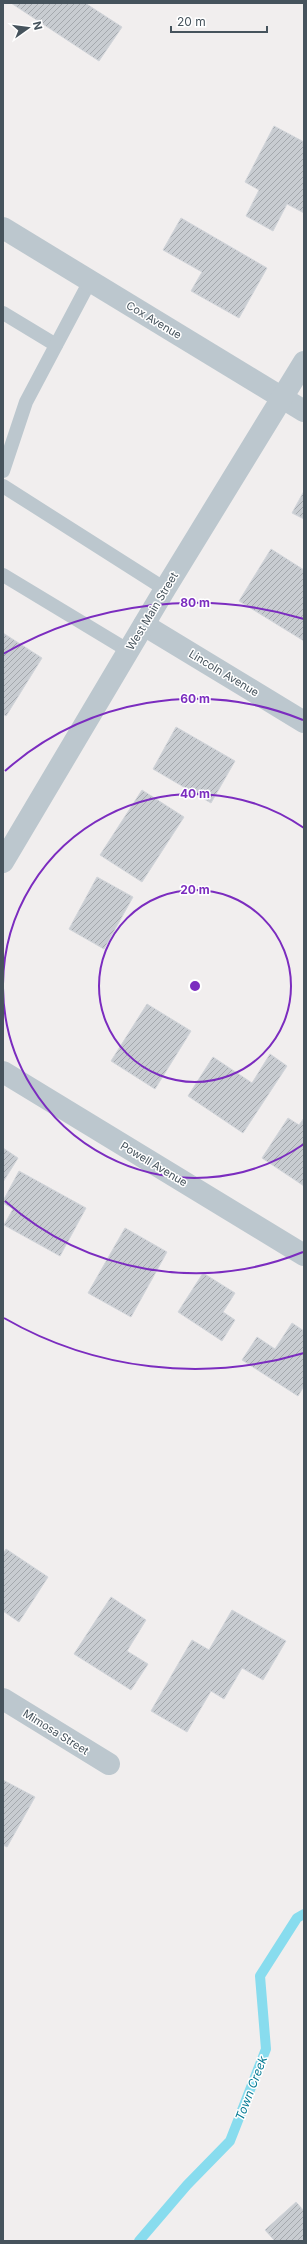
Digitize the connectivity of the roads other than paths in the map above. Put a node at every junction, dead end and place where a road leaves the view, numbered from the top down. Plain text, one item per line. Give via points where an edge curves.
1 (3, 228) edge
2 (90, 281) junction
3 (3, 313) edge
4 (56, 345) junction
5 (304, 362) edge
6 (282, 398) junction
7 (304, 411) edge
8 (3, 471) edge
9 (3, 486) edge
10 (3, 575) edge
11 (165, 589) junction
12 (144, 625) junction
13 (129, 651) junction
14 (304, 722) edge
15 (3, 862) edge
16 (3, 1072) edge
17 (304, 1255) edge
18 (3, 1699) edge
19 (108, 1764) dead end

1 - 2 street, Cox Avenue
2 - 4 lane
2 - 6 street, Cox Avenue
3 - 4 lane
4 - 8 lane via 26,402
5 - 6 street, West Main Street
6 - 7 street, Cox Avenue
6 - 11 street, West Main Street
9 - 11 lane
10 - 13 lane
11 - 12 street, West Main Street
12 - 13 street, West Main Street
12 - 14 street, Lincoln Avenue
13 - 15 street, West Main Street
16 - 17 street, Powell Avenue
18 - 19 street, Mimosa Street

